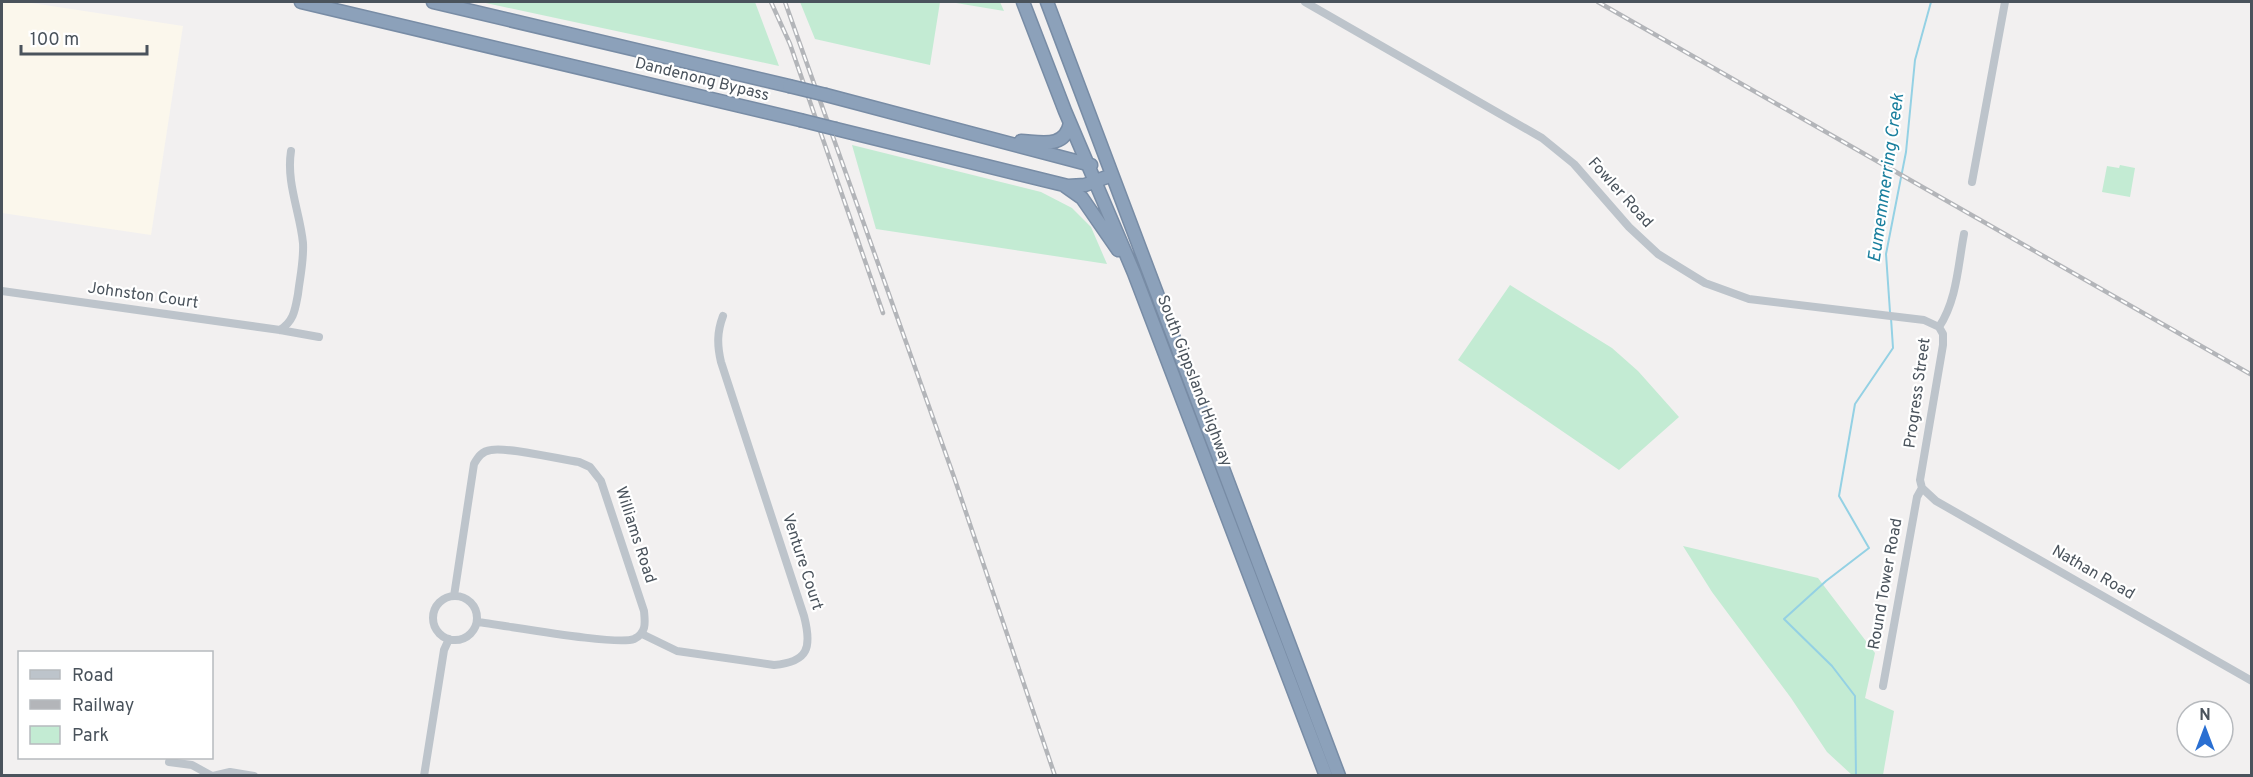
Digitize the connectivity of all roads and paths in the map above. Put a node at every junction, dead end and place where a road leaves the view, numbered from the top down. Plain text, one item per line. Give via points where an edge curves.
1 (301, 2) edge
2 (433, 2) edge
3 (1023, 2) edge
4 (1047, 2) edge
5 (1305, 2) edge
6 (2005, 2) edge
7 (1067, 117) junction
8 (987, 139) junction
9 (291, 151) dead end
10 (1088, 164) junction
11 (1111, 172) junction
12 (1095, 182) junction
13 (1972, 182) dead end
14 (1060, 184) junction
15 (1964, 234) dead end
16 (1134, 273) junction
17 (2, 291) edge
18 (723, 316) dead end
19 (1939, 327) junction
20 (280, 330) junction
21 (319, 337) dead end
22 (1182, 378) junction
23 (1922, 488) junction
24 (454, 596) junction
25 (477, 622) junction
26 (642, 634) junction
27 (1281, 638) junction
28 (448, 639) junction
29 (2252, 681) edge
30 (1883, 686) dead end
31 (169, 762) dead end
32 (213, 776) edge
33 (254, 776) edge
34 (424, 776) edge
35 (1326, 776) edge
36 (1339, 776) edge

1 - 14 highway, Dandenong Bypass, bridge
2 - 8 highway, Dandenong Bypass, bridge via 826,95
3 - 7 highway, South Gippsland Highway
4 - 11 highway, South Gippsland Highway
5 - 19 street, Fowler Road via 1542,138 1581,171 1640,239 1692,277 1749,299 1903,317
6 - 13 street
7 - 8 highway via 1066,135 1056,141
7 - 10 highway, South Gippsland Highway
8 - 10 highway, Dandenong Bypass
9 - 20 street via 291,186 303,258 294,315
10 - 11 highway, Dandenong Bypass
10 - 12 highway, South Gippsland Highway
11 - 12 highway, Dandenong Bypass
11 - 22 highway, South Gippsland Highway
12 - 14 highway, Dandenong Bypass
12 - 16 highway, South Gippsland Highway
14 - 16 highway via 1082,198
15 - 19 street, Progress Street via 1951,306
16 - 22 highway, South Gippsland Highway
17 - 20 street, Johnston Court
18 - 26 street, Venture Court via 717,344 721,362 804,616 809,635 807,649 800,659 774,665 677,651
19 - 23 street, Progress Street via 1943,350 1920,480
20 - 21 street, Johnston Court
22 - 27 highway, South Gippsland Highway
23 - 29 street, Nathan Road via 1936,501
23 - 30 street, Round Tower Road via 1917,497
24 - 25 street via 474,606
24 - 26 street, Williams Road via 474,464 479,455 504,450 579,462 590,467 601,482 644,610
24 - 28 street via 441,602 434,615 437,630
25 - 26 street via 608,640 633,640
25 - 28 street via 470,635
27 - 35 highway, South Gippsland Highway
27 - 36 highway, South Gippsland Highway
28 - 34 street
31 - 32 street via 192,765
32 - 33 street via 230,772

